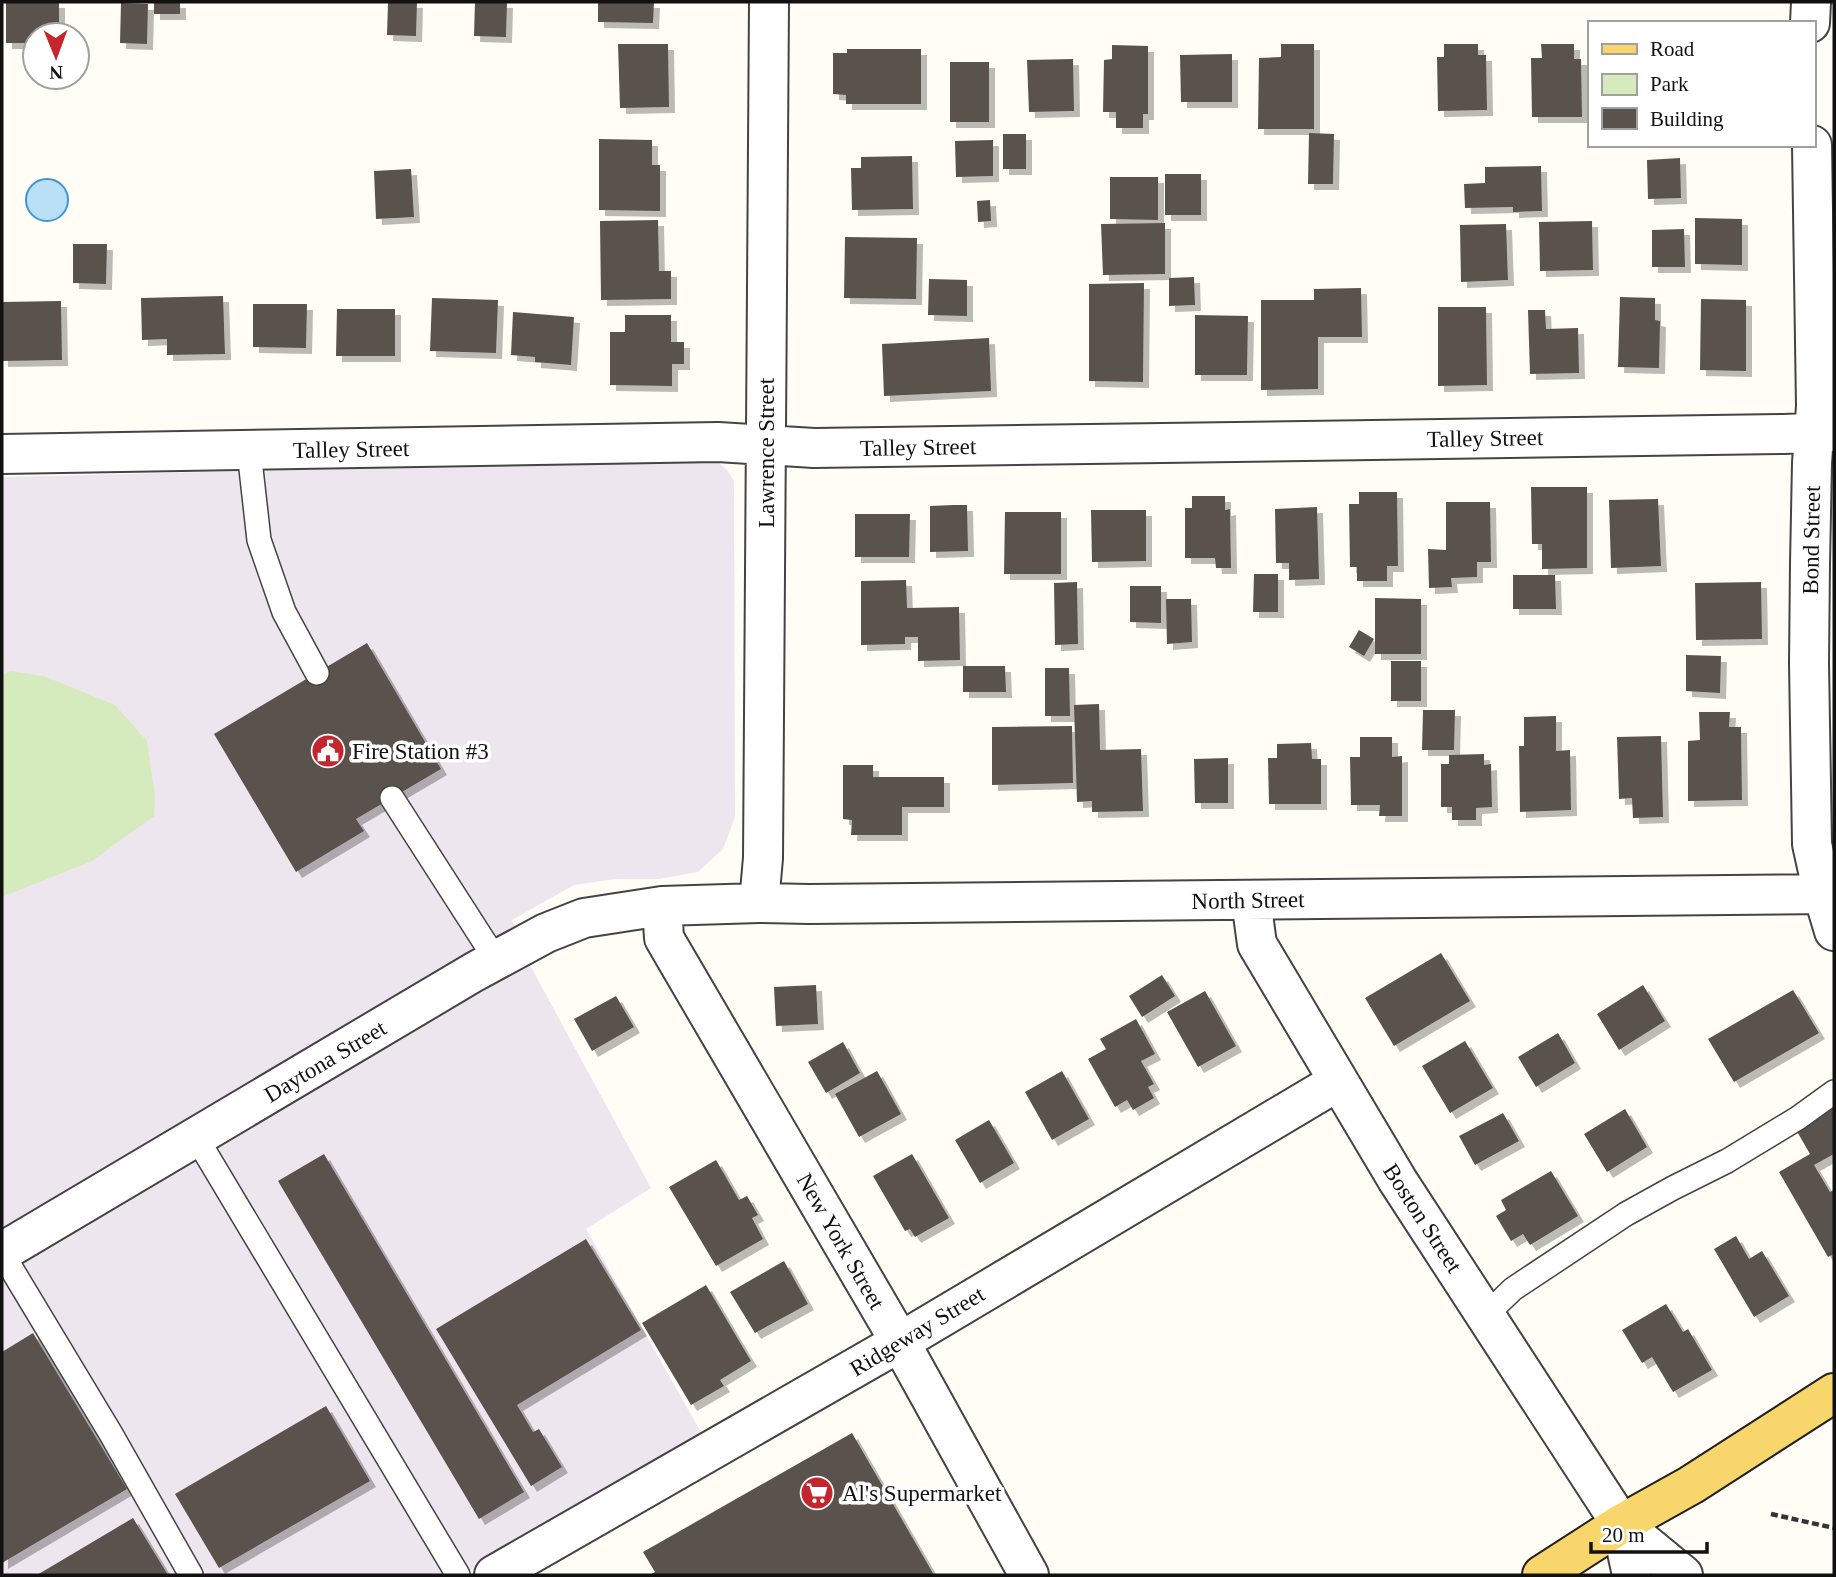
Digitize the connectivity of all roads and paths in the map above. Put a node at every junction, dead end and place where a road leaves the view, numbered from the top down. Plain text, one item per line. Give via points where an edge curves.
1 (769, 2) edge
2 (1811, 2) edge
3 (1810, 21) edge
4 (1812, 147) edge
5 (1824, 432) edge
6 (766, 445) junction
7 (249, 451) junction
8 (2, 454) edge
9 (317, 673) dead end
10 (392, 798) dead end
11 (1829, 894) edge
12 (1251, 900) junction
13 (758, 903) junction
14 (662, 905) junction
15 (1834, 931) edge
16 (496, 960) junction
17 (1337, 1082) junction
18 (1834, 1092) edge
19 (195, 1137) junction
20 (2, 1252) edge
21 (1486, 1315) junction
22 (900, 1342) junction
23 (1834, 1393) edge
24 (1771, 1514) dead end
25 (1621, 1524) junction
26 (1834, 1528) edge
27 (191, 1575) edge
28 (458, 1575) edge
29 (494, 1575) edge
30 (1029, 1575) edge
31 (1542, 1575) edge
32 (1632, 1575) edge
33 (1683, 1575) edge

1 - 6 street, Lawrence Street
2 - 3 street
4 - 5 street, Bond Street via 1816,406
5 - 6 street, Talley Street via 814,448
5 - 11 street, Bond Street via 1812,475 1809,663 1812,844
6 - 7 street, Talley Street via 718,442
6 - 13 street, Lawrence Street
7 - 8 street, Talley Street
7 - 9 lane via 259,540 284,612
10 - 16 lane
11 - 12 street, North Street
11 - 15 street, Bond Street
12 - 13 street, North Street
12 - 17 street, Boston Street via 1257,944
13 - 14 street, North Street
14 - 16 street, Daytona Street via 584,918
14 - 22 street, New York Street via 664,938
16 - 19 street, Daytona Street
17 - 21 street, Boston Street
17 - 22 street, Ridgeway Street
18 - 21 lane via 1727,1161 1626,1214 1513,1289
19 - 20 street, Daytona Street
19 - 28 lane
20 - 27 lane
21 - 25 street, Boston Street
22 - 29 street, Ridgeway Street
22 - 30 street, New York Street
23 - 25 main road
24 - 26 path
25 - 31 main road
25 - 32 street, Boston Street
25 - 33 street, Boston Street

